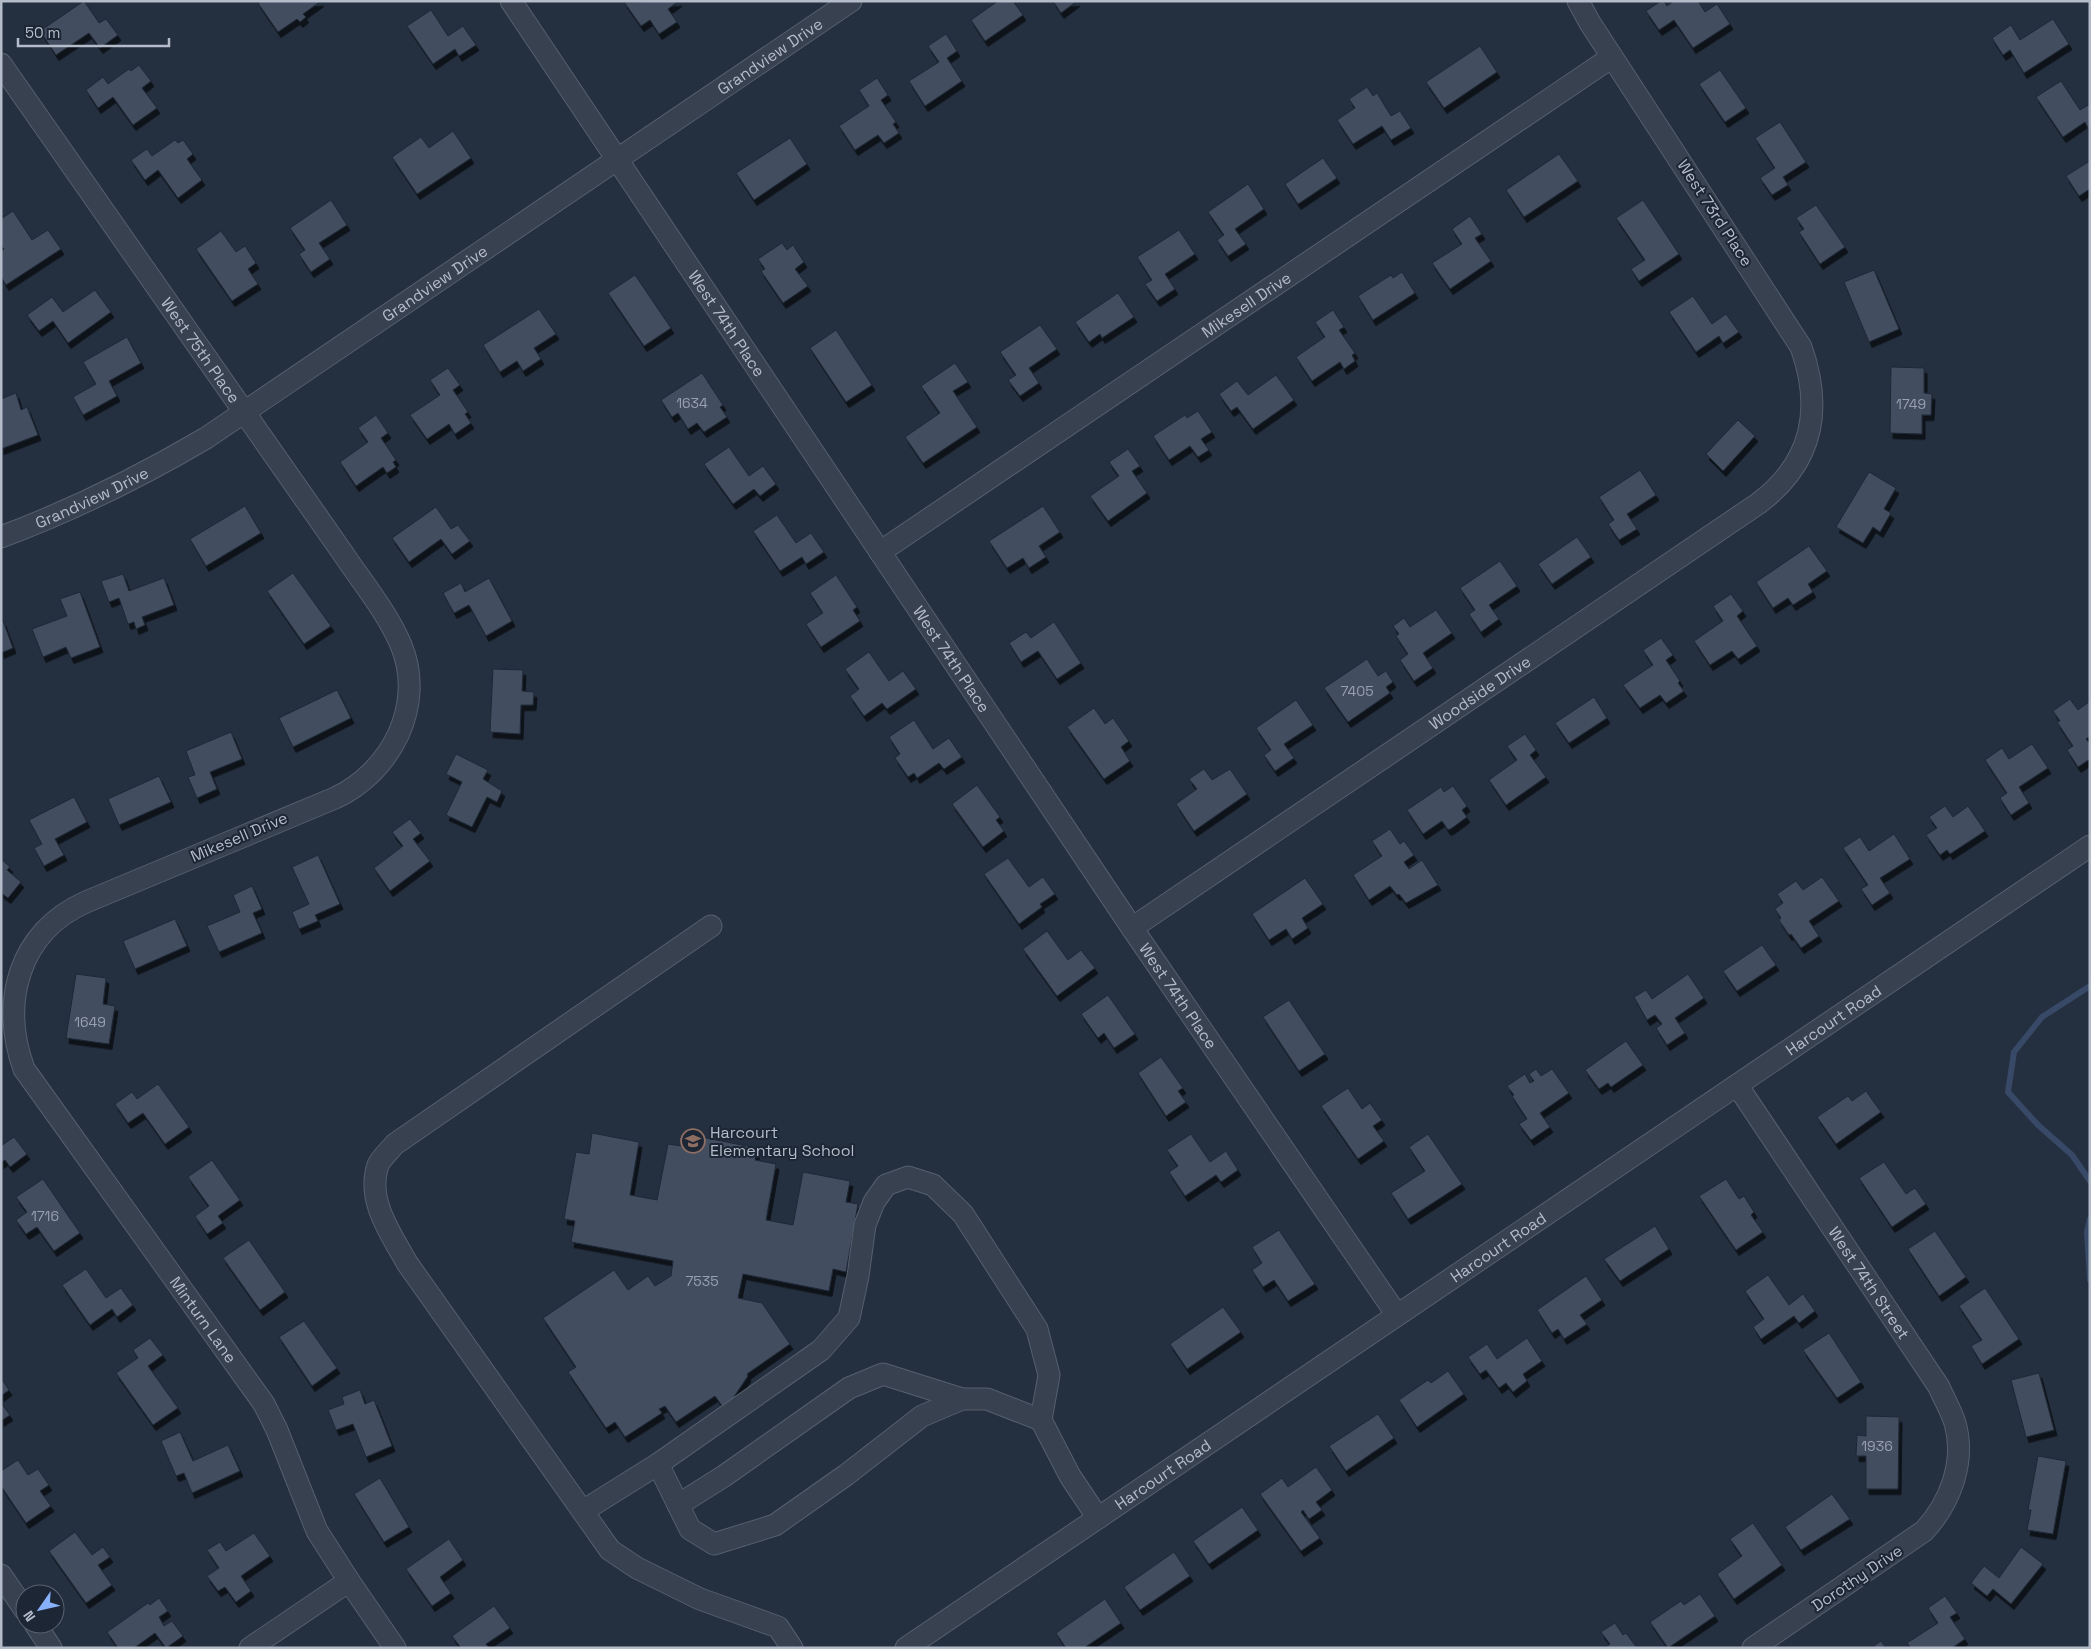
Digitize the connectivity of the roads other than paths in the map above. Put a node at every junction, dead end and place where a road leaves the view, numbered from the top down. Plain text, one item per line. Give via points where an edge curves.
1 (511, 1) edge
2 (851, 1) edge
3 (1578, 1) edge
4 (1612, 57) junction
5 (2, 67) edge
6 (618, 158) junction
7 (245, 412) junction
8 (1808, 438) joint
9 (1, 537) edge
10 (880, 552) junction
11 (398, 638) joint
12 (2090, 846) edge
13 (711, 926) dead end
14 (1132, 928) junction
15 (13, 999) joint
16 (1737, 1085) junction
17 (1397, 1315) junction
18 (962, 1399) junction
19 (1041, 1420) junction
20 (658, 1464) junction
21 (1948, 1495) joint
22 (678, 1505) junction
23 (583, 1511) junction
24 (1098, 1518) junction
25 (1, 1575) edge
26 (348, 1581) junction
27 (15, 1595) edge
28 (42, 1634) edge
29 (51, 1648) edge
30 (250, 1648) edge
31 (395, 1648) edge
32 (792, 1648) edge
33 (906, 1648) edge
34 (1754, 1648) edge

1 - 6 street, West 74th Place
2 - 6 street, Grandview Drive
3 - 4 street, West 73rd Place
4 - 8 street, West 73rd Place via 1801,347 1810,383 1812,410
4 - 10 street, Mikesell Drive
5 - 7 street, West 75th Place
6 - 7 street, Grandview Drive
6 - 10 street, West 74th Place
7 - 9 street, Grandview Drive via 181,453 116,488
7 - 11 street, West 75th Place
8 - 14 street, Woodside Drive via 1792,471 1759,503
10 - 14 street, West 74th Place
11 - 15 street, Mikesell Drive via 407,666 409,696 391,750 374,772 343,794 68,911 32,945 19,971
12 - 16 street, Harcourt Road
13 - 23 street via 395,1144 379,1164 375,1185 380,1214 407,1263
14 - 17 street, West 74th Place
15 - 26 street, Minturn Lane via 13,1036 24,1069 264,1404 317,1531
16 - 17 street, Harcourt Road
16 - 21 street, West 74th Street via 1948,1404 1958,1448 1957,1467
17 - 24 street, Harcourt Road
18 - 19 street via 987,1398
18 - 22 street via 882,1374 849,1388
18 - 22 street via 922,1416 775,1525 714,1544 690,1529
19 - 20 street via 1050,1375 1037,1329 963,1214 933,1185 908,1177 886,1185 874,1202 865,1225 849,1318 821,1350
19 - 24 street via 1070,1476
20 - 22 street
20 - 23 street
21 - 34 street, Dorothy Drive via 1940,1512 1919,1535
23 - 32 street via 610,1550 637,1568 700,1599 778,1627
24 - 33 street, Harcourt Road
25 - 27 street
26 - 30 street
26 - 31 street, Minturn Lane
28 - 29 street

